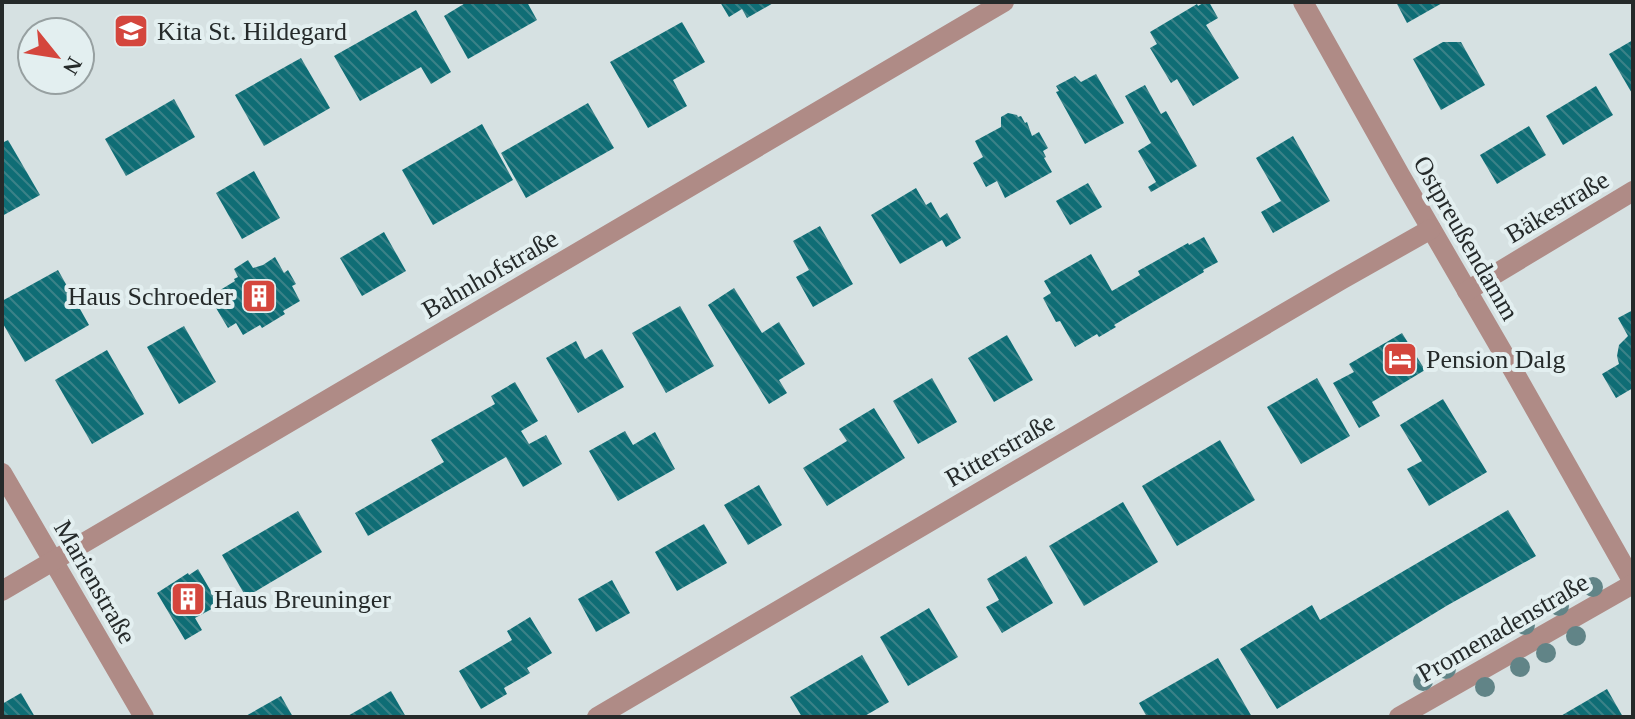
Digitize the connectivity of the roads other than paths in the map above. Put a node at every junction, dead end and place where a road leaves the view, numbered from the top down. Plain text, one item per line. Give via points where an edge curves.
1 (1004, 2) edge
2 (1303, 2) edge
3 (1633, 191) edge
4 (1431, 229) junction
5 (1467, 291) junction
6 (2, 473) edge
7 (54, 561) junction
8 (1633, 583) edge
9 (2, 591) edge
10 (144, 717) edge
11 (597, 717) edge
12 (1399, 717) edge

1 - 7 street, Bahnhofstraße
2 - 4 street, Ostpreußendamm
3 - 5 street, Bäkestraße
4 - 5 street, Ostpreußendamm
4 - 11 street, Ritterstraße
5 - 8 street, Ostpreußendamm
6 - 7 street, Marienstraße
7 - 9 street, Bahnhofstraße
7 - 10 street, Marienstraße
8 - 12 street, Promenadenstraße

